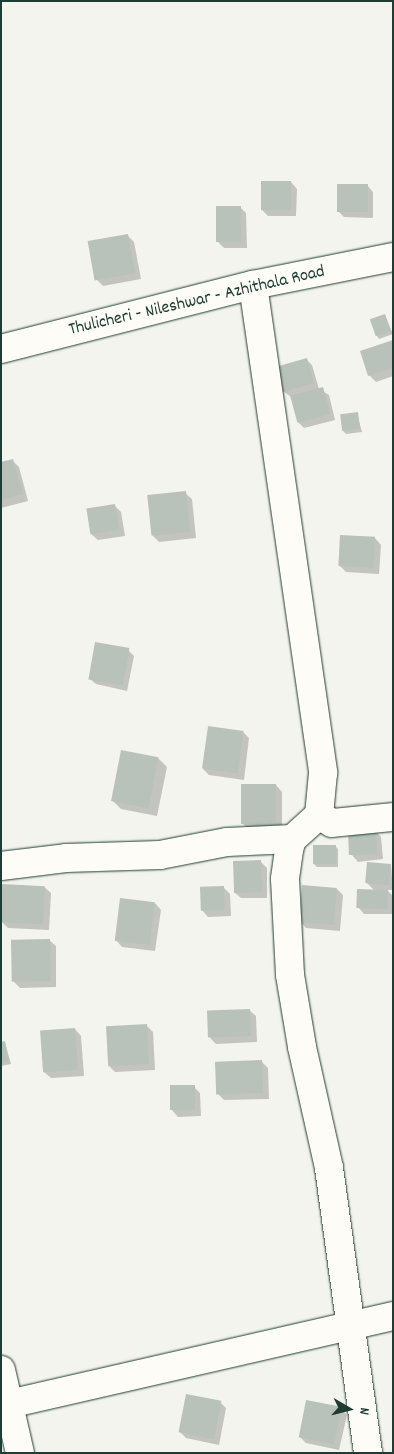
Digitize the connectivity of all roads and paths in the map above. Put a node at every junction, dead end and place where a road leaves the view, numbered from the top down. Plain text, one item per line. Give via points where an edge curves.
1 (393, 257) edge
2 (253, 285) junction
3 (1, 349) edge
4 (320, 815) junction
5 (393, 817) edge
6 (292, 839) junction
7 (1, 866) edge
8 (393, 1316) edge
9 (352, 1325) junction
10 (1, 1370) edge
11 (9, 1404) junction
12 (20, 1453) edge
13 (368, 1453) edge

1 - 2 street, Thulicheri - Nileshwar - Azhithala Road
2 - 3 street, Thulicheri - Nileshwar - Azhithala Road
2 - 4 street via 323,773
4 - 5 street via 332,823
4 - 6 street
6 - 7 street via 227,842 160,854 66,858
6 - 9 street via 285,879 290,975 329,1168
8 - 9 street
9 - 11 street
9 - 13 street
10 - 11 street
11 - 12 street

